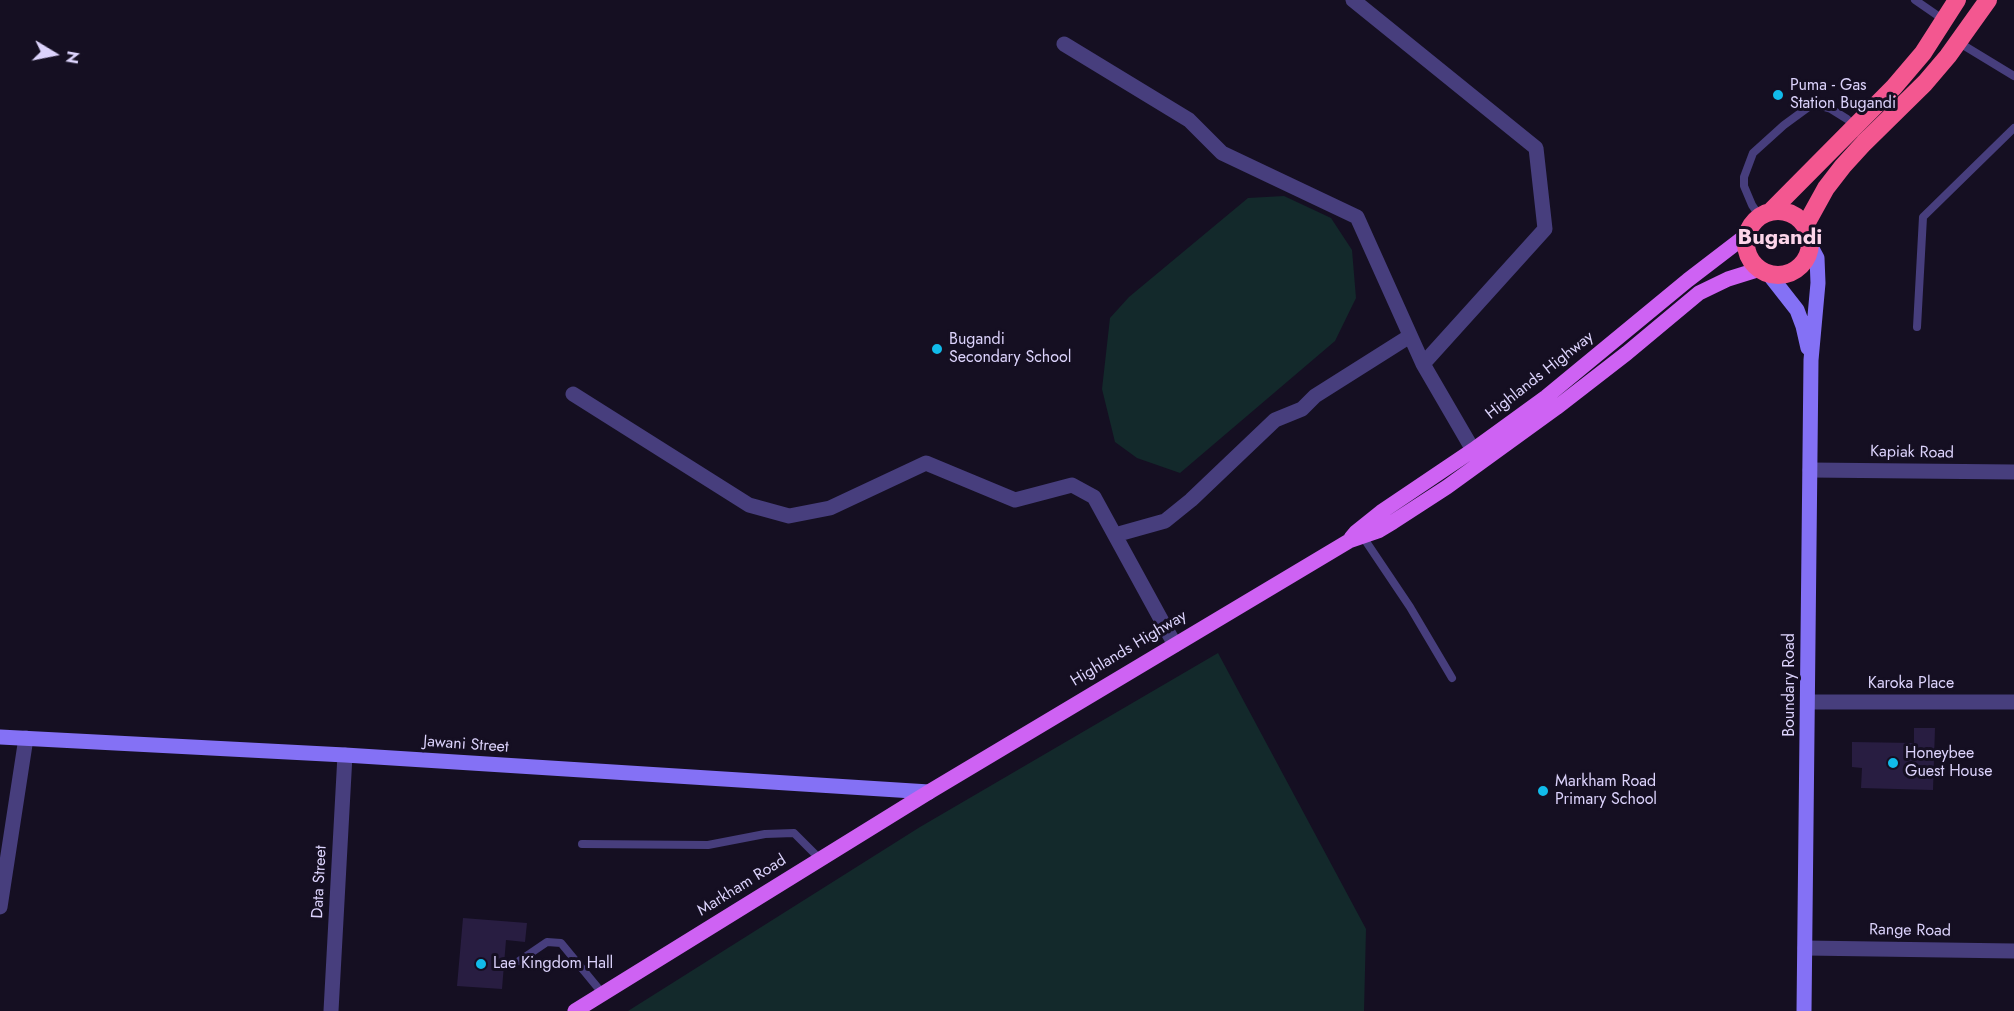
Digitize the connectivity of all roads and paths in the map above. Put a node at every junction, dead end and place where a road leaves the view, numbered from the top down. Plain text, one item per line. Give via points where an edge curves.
1 (1353, 0) edge
2 (1915, 0) edge
3 (1957, 0) edge
4 (1988, 0) edge
5 (1945, 20) junction
6 (1958, 42) junction
7 (1064, 44) dead end
8 (2014, 76) edge
9 (1855, 126) junction
10 (2014, 128) edge
11 (1765, 215) junction
12 (1805, 226) junction
13 (1748, 234) junction
14 (1810, 245) junction
15 (1764, 271) junction
16 (1917, 327) dead end
17 (1410, 336) junction
18 (1811, 360) junction
19 (1423, 364) junction
20 (573, 394) dead end
21 (1473, 450) junction
22 (1810, 470) junction
23 (2014, 472) edge
24 (1115, 535) junction
25 (1356, 539) junction
26 (1175, 645) junction
27 (1452, 678) dead end
28 (1809, 702) junction
29 (2014, 702) edge
30 (0, 737) edge
31 (26, 738) junction
32 (345, 755) junction
33 (929, 792) junction
34 (582, 844) dead end
35 (820, 859) junction
36 (0, 907) edge
37 (1805, 948) junction
38 (2014, 951) edge
39 (519, 961) dead end
40 (603, 994) junction
41 (331, 1011) edge
42 (575, 1011) edge
43 (1804, 1011) edge

1 - 19 street via 1536,148 1545,229
2 - 5 lane
3 - 5 highway, Highlands Highway
4 - 6 highway
5 - 9 highway, Highlands Highway via 1923,53
6 - 8 lane
6 - 12 highway via 1925,83 1843,166
7 - 17 street via 1189,120 1222,153 1357,217
9 - 11 highway, Highlands Highway
9 - 11 lane via 1831,109 1810,106 1753,153 1744,186
10 - 16 lane via 1923,218
11 - 12 highway via 1790,213
11 - 13 highway, Highlands Highway
12 - 14 highway
13 - 15 highway via 1750,257
13 - 21 main road, Highlands Highway via 1546,398
14 - 15 highway via 1801,266 1791,272 1779,275
14 - 18 street via 1817,258 1818,284
15 - 18 street via 1800,316
15 - 25 main road, Highlands Highway via 1728,279 1699,293 1556,408 1448,487 1393,522
17 - 19 street
17 - 24 street via 1315,396 1302,409 1275,420 1166,521
18 - 22 street, Boundary Road
19 - 21 street
20 - 24 street via 749,505 789,516 830,508 926,463 1014,500 1071,484 1094,497
21 - 25 main road, Highlands Highway via 1381,512 1356,532
22 - 23 street, Kapiak Road
22 - 28 street, Boundary Road
24 - 26 street
25 - 26 main road, Highlands Highway
25 - 27 lane via 1410,607
26 - 33 main road, Highlands Highway
28 - 29 street, Karoka Place
28 - 37 street, Boundary Road
30 - 31 street, Jawani Street
31 - 32 street, Jawani Street
31 - 36 street
32 - 33 street, Jawani Street
32 - 41 street, Data Street
33 - 35 main road, Markham Road
34 - 35 lane via 708,845 765,834 794,833
35 - 40 main road, Markham Road
37 - 38 street, Range Road
37 - 43 street, Boundary Road
39 - 40 lane via 547,942 561,943
40 - 42 main road, Markham Road

